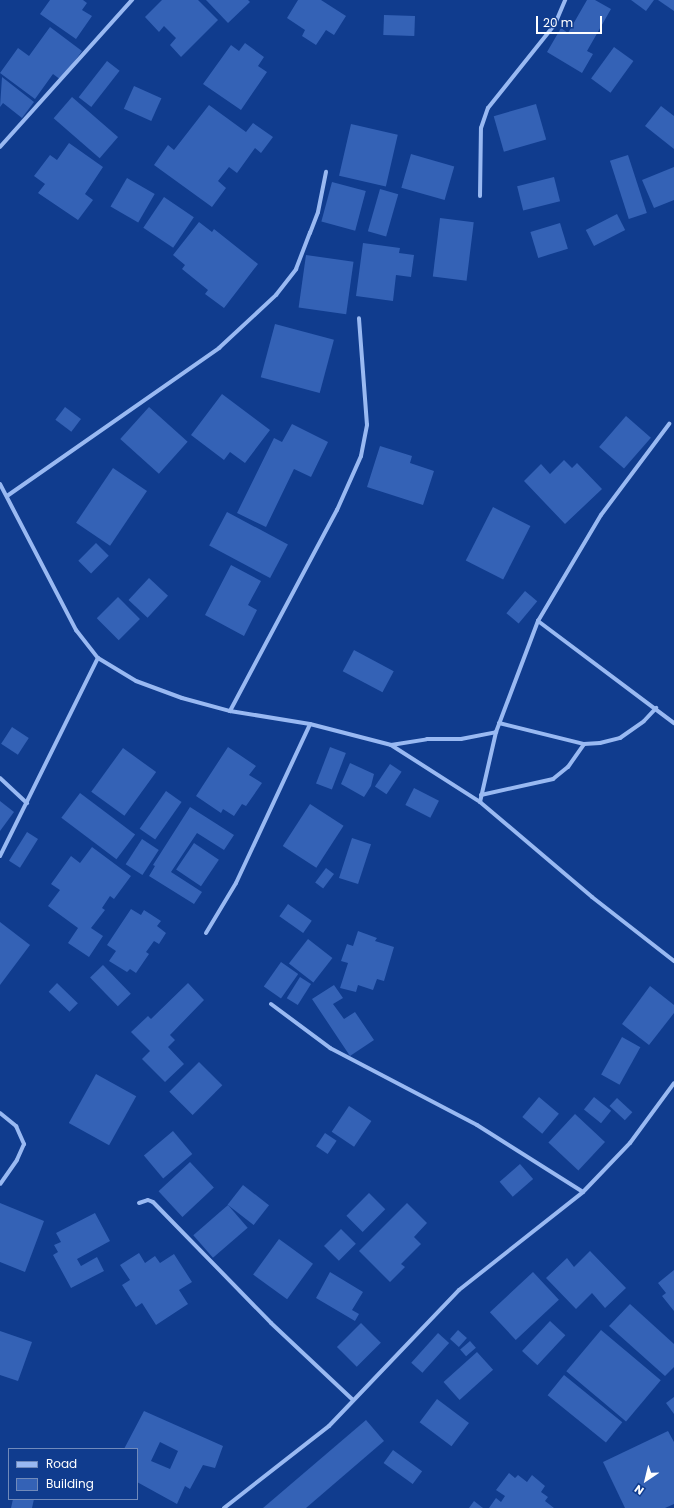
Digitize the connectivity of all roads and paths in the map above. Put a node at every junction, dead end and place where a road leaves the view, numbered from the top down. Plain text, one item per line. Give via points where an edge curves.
1 (132, 0) edge
2 (565, 0) edge
3 (0, 147) edge
4 (326, 172) dead end
5 (480, 196) dead end
6 (359, 318) dead end
7 (669, 424) dead end
8 (0, 484) edge
9 (7, 496) junction
10 (538, 621) junction
11 (98, 658) junction
12 (656, 708) junction
13 (230, 711) junction
14 (499, 723) junction
15 (674, 723) edge
16 (310, 724) junction
17 (496, 732) junction
18 (584, 744) junction
19 (391, 745) junction
20 (0, 778) edge
21 (481, 795) junction
22 (480, 802) junction
23 (26, 803) junction
24 (0, 856) edge
25 (206, 933) dead end
26 (674, 961) edge
27 (271, 1004) dead end
28 (674, 1083) edge
29 (0, 1113) edge
30 (0, 1184) edge
31 (583, 1192) junction
32 (139, 1203) dead end
33 (352, 1399) junction
34 (224, 1508) edge

1 - 3 street
2 - 5 street via 555,24 488,108 480,133
4 - 9 street via 318,212 296,269 276,295 219,348
6 - 13 street via 367,425 361,456 337,510
7 - 10 street via 601,515
8 - 9 street
9 - 11 street via 76,630
10 - 12 street
10 - 14 street
11 - 13 street via 136,681
11 - 23 street
12 - 15 street
12 - 18 street via 644,721 620,738
13 - 16 street
14 - 17 street
14 - 18 street
16 - 19 street
16 - 25 street via 236,883
17 - 19 street via 461,739 427,739
17 - 21 street
18 - 21 street via 568,767 553,779
19 - 22 street
20 - 23 street
21 - 22 street
22 - 26 street via 592,897
23 - 24 street
27 - 31 street via 330,1048 477,1125
28 - 31 street via 630,1143
29 - 30 street via 16,1126 24,1144 17,1160
31 - 33 street via 458,1290
32 - 33 street via 148,1200 153,1202 271,1323
33 - 34 street via 329,1426

